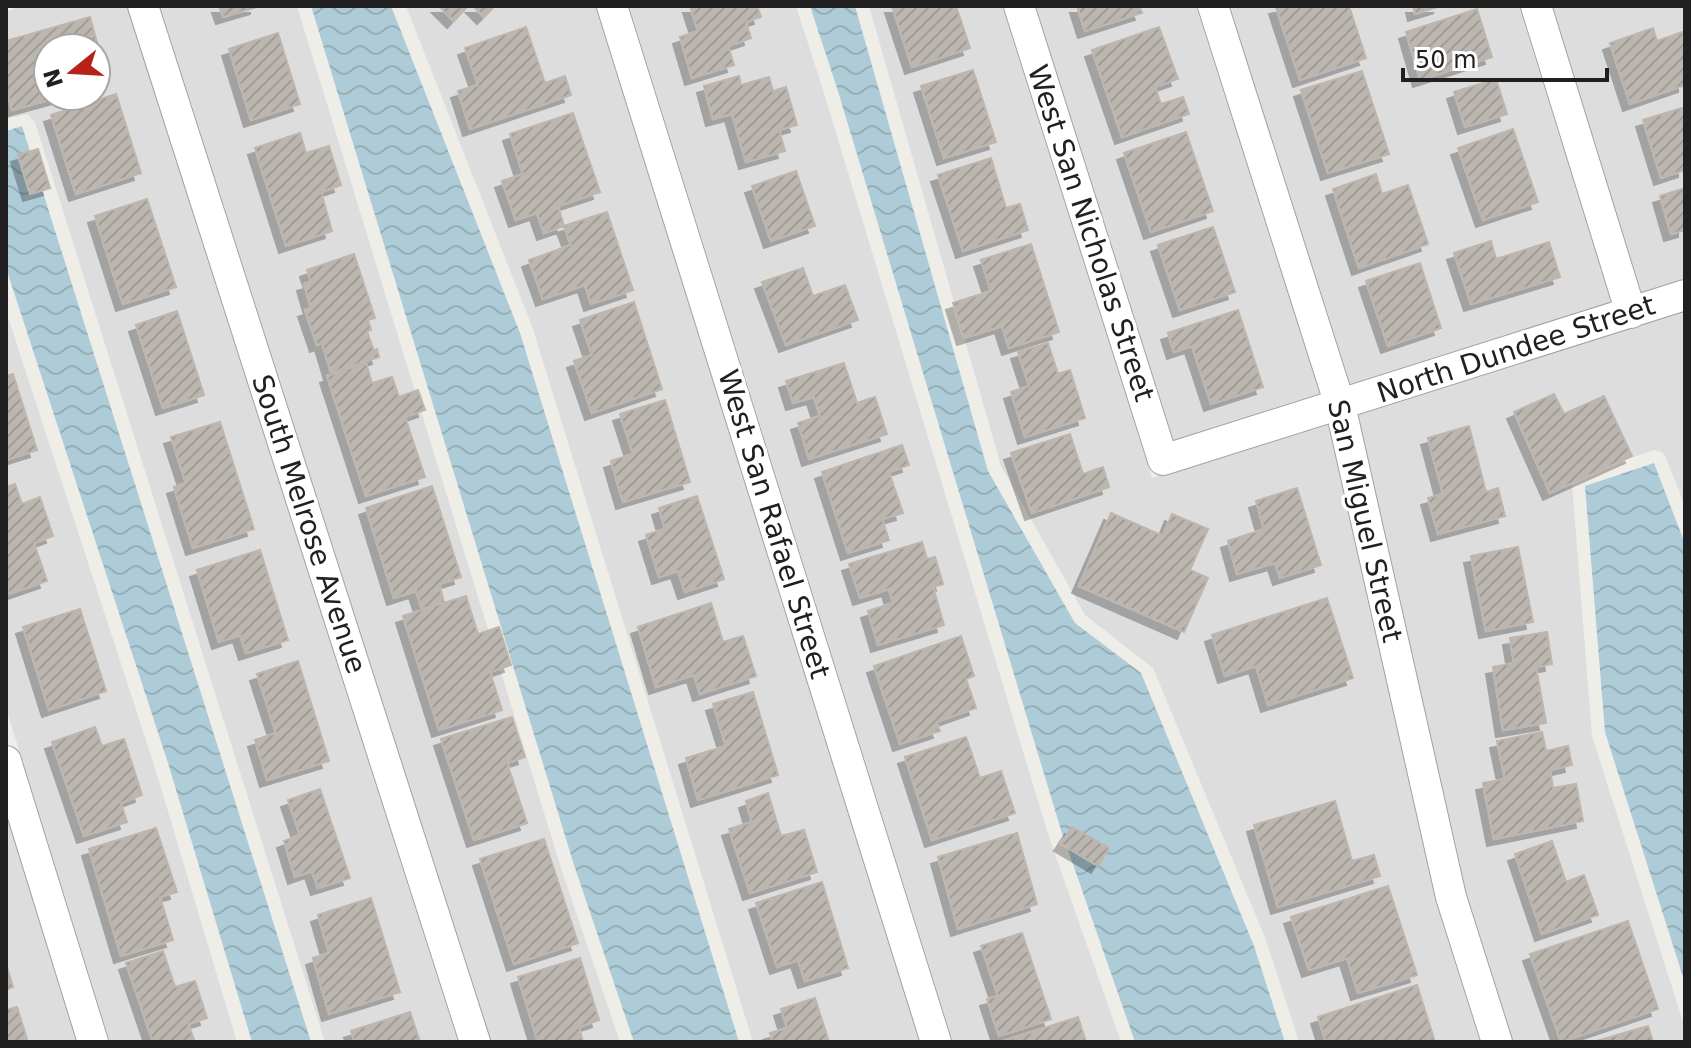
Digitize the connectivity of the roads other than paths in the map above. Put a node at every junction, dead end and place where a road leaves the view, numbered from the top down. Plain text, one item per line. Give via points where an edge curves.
1 (143, 6) edge
2 (612, 6) edge
3 (1019, 6) edge
4 (1213, 6) edge
5 (1536, 6) edge
6 (1685, 295) edge
7 (1631, 313) junction
8 (1340, 405) junction
9 (1163, 460) joint
10 (6, 761) edge
11 (93, 1042) edge
12 (475, 1042) edge
13 (936, 1042) edge
14 (1497, 1042) edge

1 - 12 street, South Melrose Avenue
2 - 13 street, West San Rafael Street
3 - 9 street, West San Nicholas Street
4 - 8 street, San Miguel Street
5 - 7 street
6 - 7 street, North Dundee Street
7 - 8 street, North Dundee Street
8 - 9 street, North Dundee Street
8 - 14 street, San Miguel Street via 1451,897
10 - 11 street

